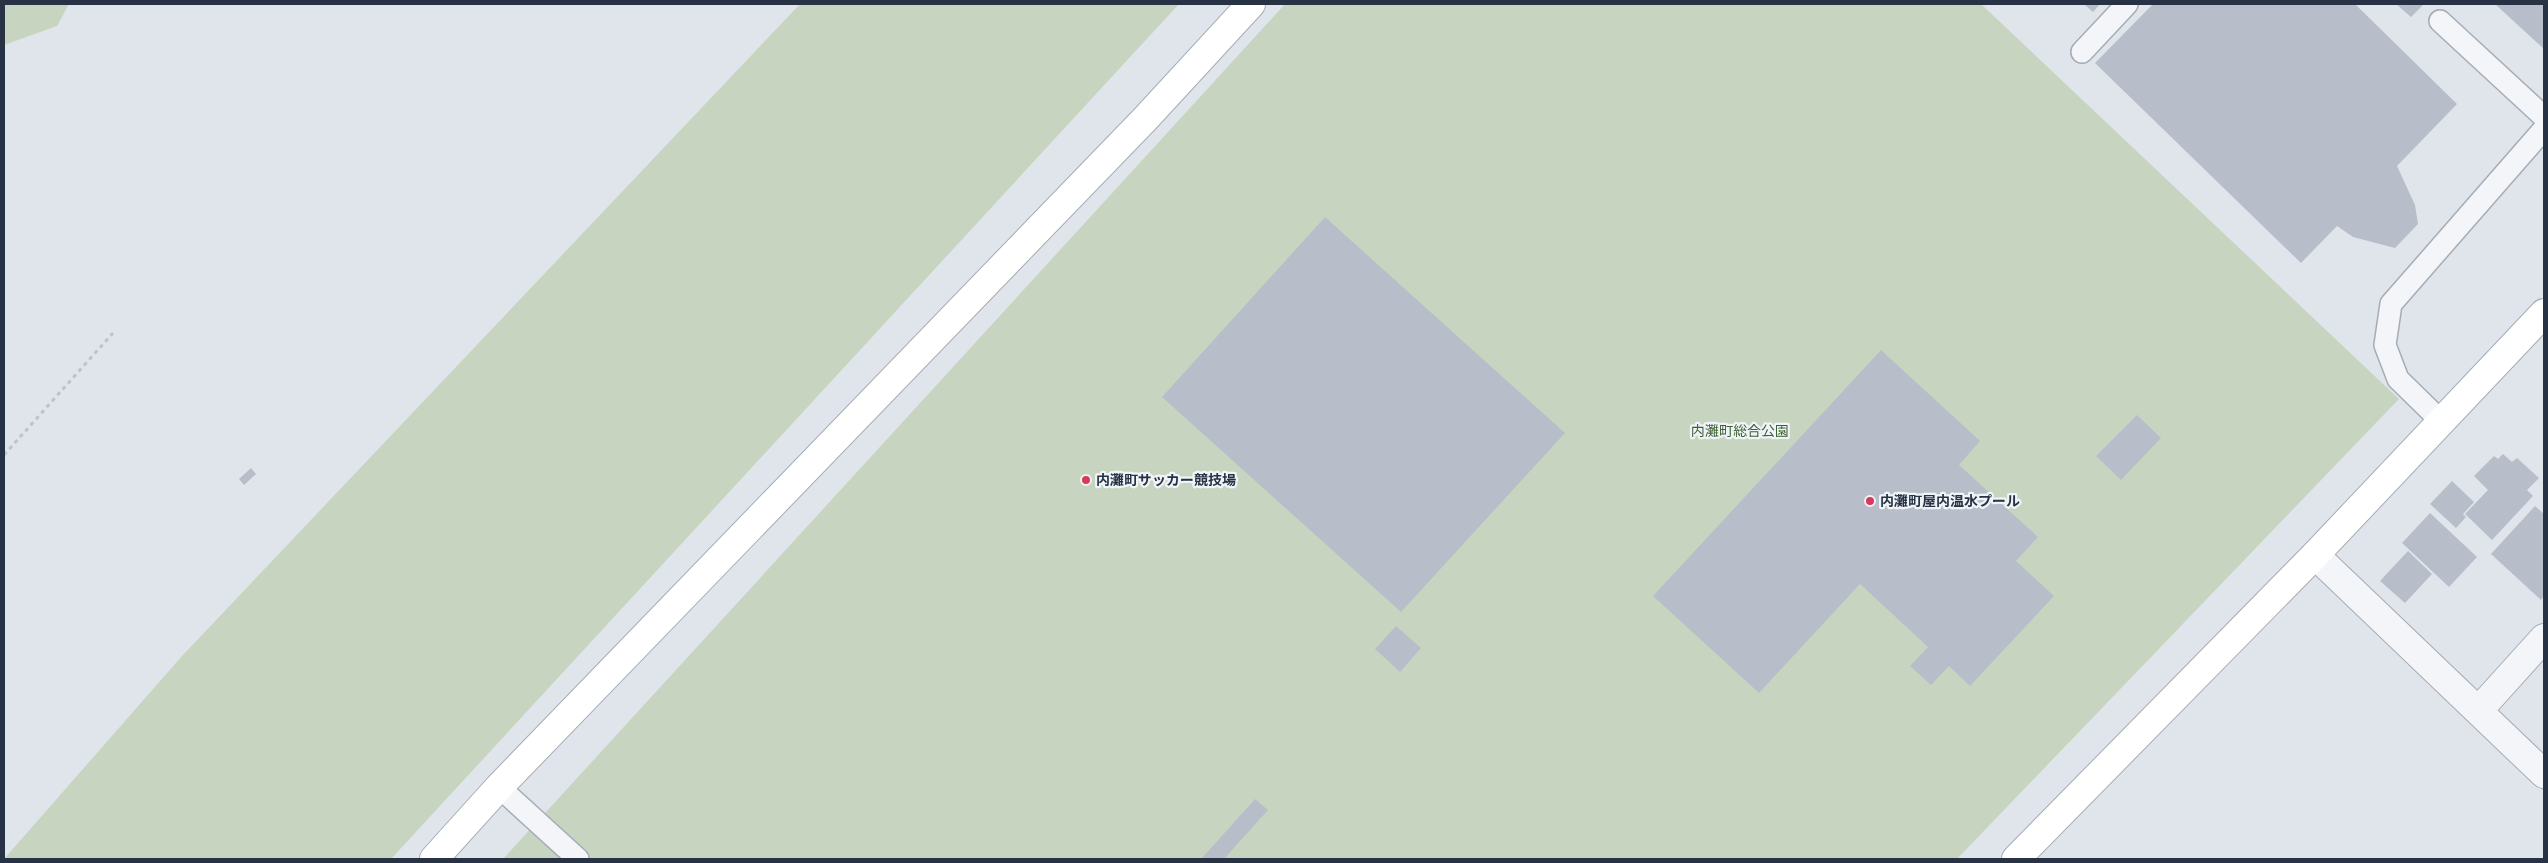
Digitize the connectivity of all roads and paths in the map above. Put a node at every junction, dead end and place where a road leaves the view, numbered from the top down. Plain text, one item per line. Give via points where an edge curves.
1 (1251, 4) edge
2 (2127, 4) edge
3 (2440, 21) dead end
4 (2082, 52) dead end
5 (2544, 117) edge
6 (2544, 129) edge
7 (2544, 314) edge
8 (113, 333) dead end
9 (2442, 422) junction
10 (4, 455) edge
11 (2315, 555) junction
12 (2544, 638) edge
13 (2479, 710) junction
14 (2544, 774) edge
15 (499, 788) junction
16 (434, 859) edge
17 (578, 859) edge
18 (2016, 859) edge

1 - 15 street via 1146,118
2 - 4 lane
3 - 5 lane
6 - 9 lane via 2391,304 2385,345 2398,379
7 - 9 street
8 - 10 path
9 - 11 street
11 - 13 street
11 - 18 street
12 - 13 street
13 - 14 street
15 - 16 street
15 - 17 lane

